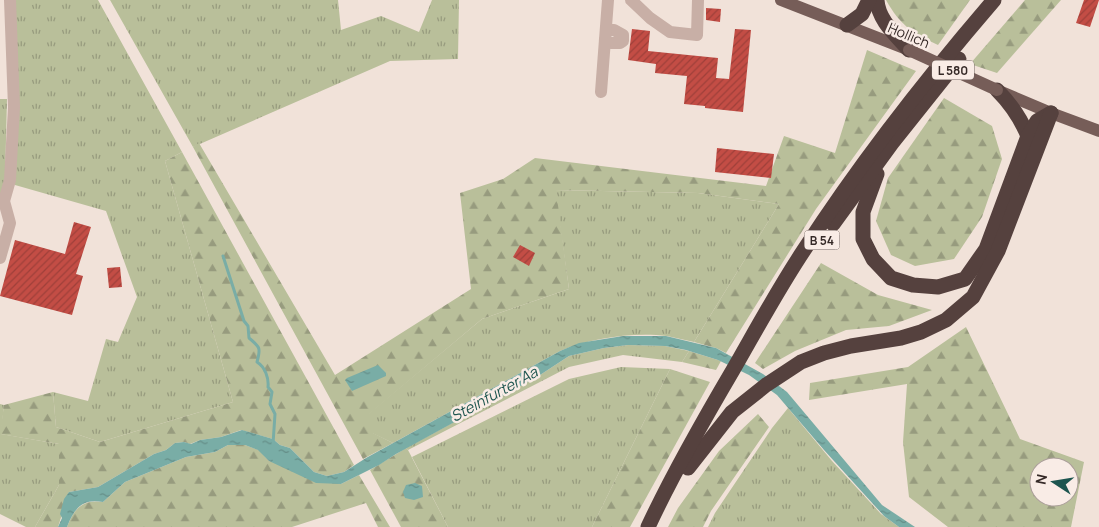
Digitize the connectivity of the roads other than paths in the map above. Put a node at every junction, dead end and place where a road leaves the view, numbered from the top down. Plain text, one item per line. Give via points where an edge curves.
1 (10, 0) edge
2 (608, 0) edge
3 (631, 0) edge
4 (698, 0) edge
5 (781, 0) edge
6 (858, 0) edge
7 (869, 0) edge
8 (877, 0) edge
9 (1006, 0) edge
10 (992, 3) edge
11 (847, 25) junction
12 (909, 50) junction
13 (997, 90) junction
14 (601, 92) dead end
15 (1051, 113) junction
16 (1099, 131) edge
17 (1028, 136) junction
18 (892, 143) junction
19 (0, 258) edge
20 (752, 336) junction
21 (650, 523) edge

1 - 19 street via 14,107 10,180 4,201 10,223
2 - 14 street
3 - 4 street via 670,32 697,35
5 - 11 main road, Hollich / L 580
6 - 11 highway
7 - 11 highway via 862,14
8 - 12 highway via 886,23
9 - 18 highway, B 54
10 - 20 highway, B 54 via 903,110 863,164 804,249
11 - 12 main road, Hollich / L 580
12 - 13 main road, Hollich / L 580, bridge
13 - 15 main road, Hollich / L 580
13 - 17 highway via 1021,119
15 - 16 main road, L 580
15 - 17 highway via 1037,121
15 - 21 highway via 998,251 973,297 946,320 921,332 824,353 800,362 766,385 732,412 699,452
17 - 18 highway via 986,249 965,279 938,288 891,278 873,259 863,239 863,212
18 - 20 highway, B 54 via 780,302
20 - 21 highway, B 54

